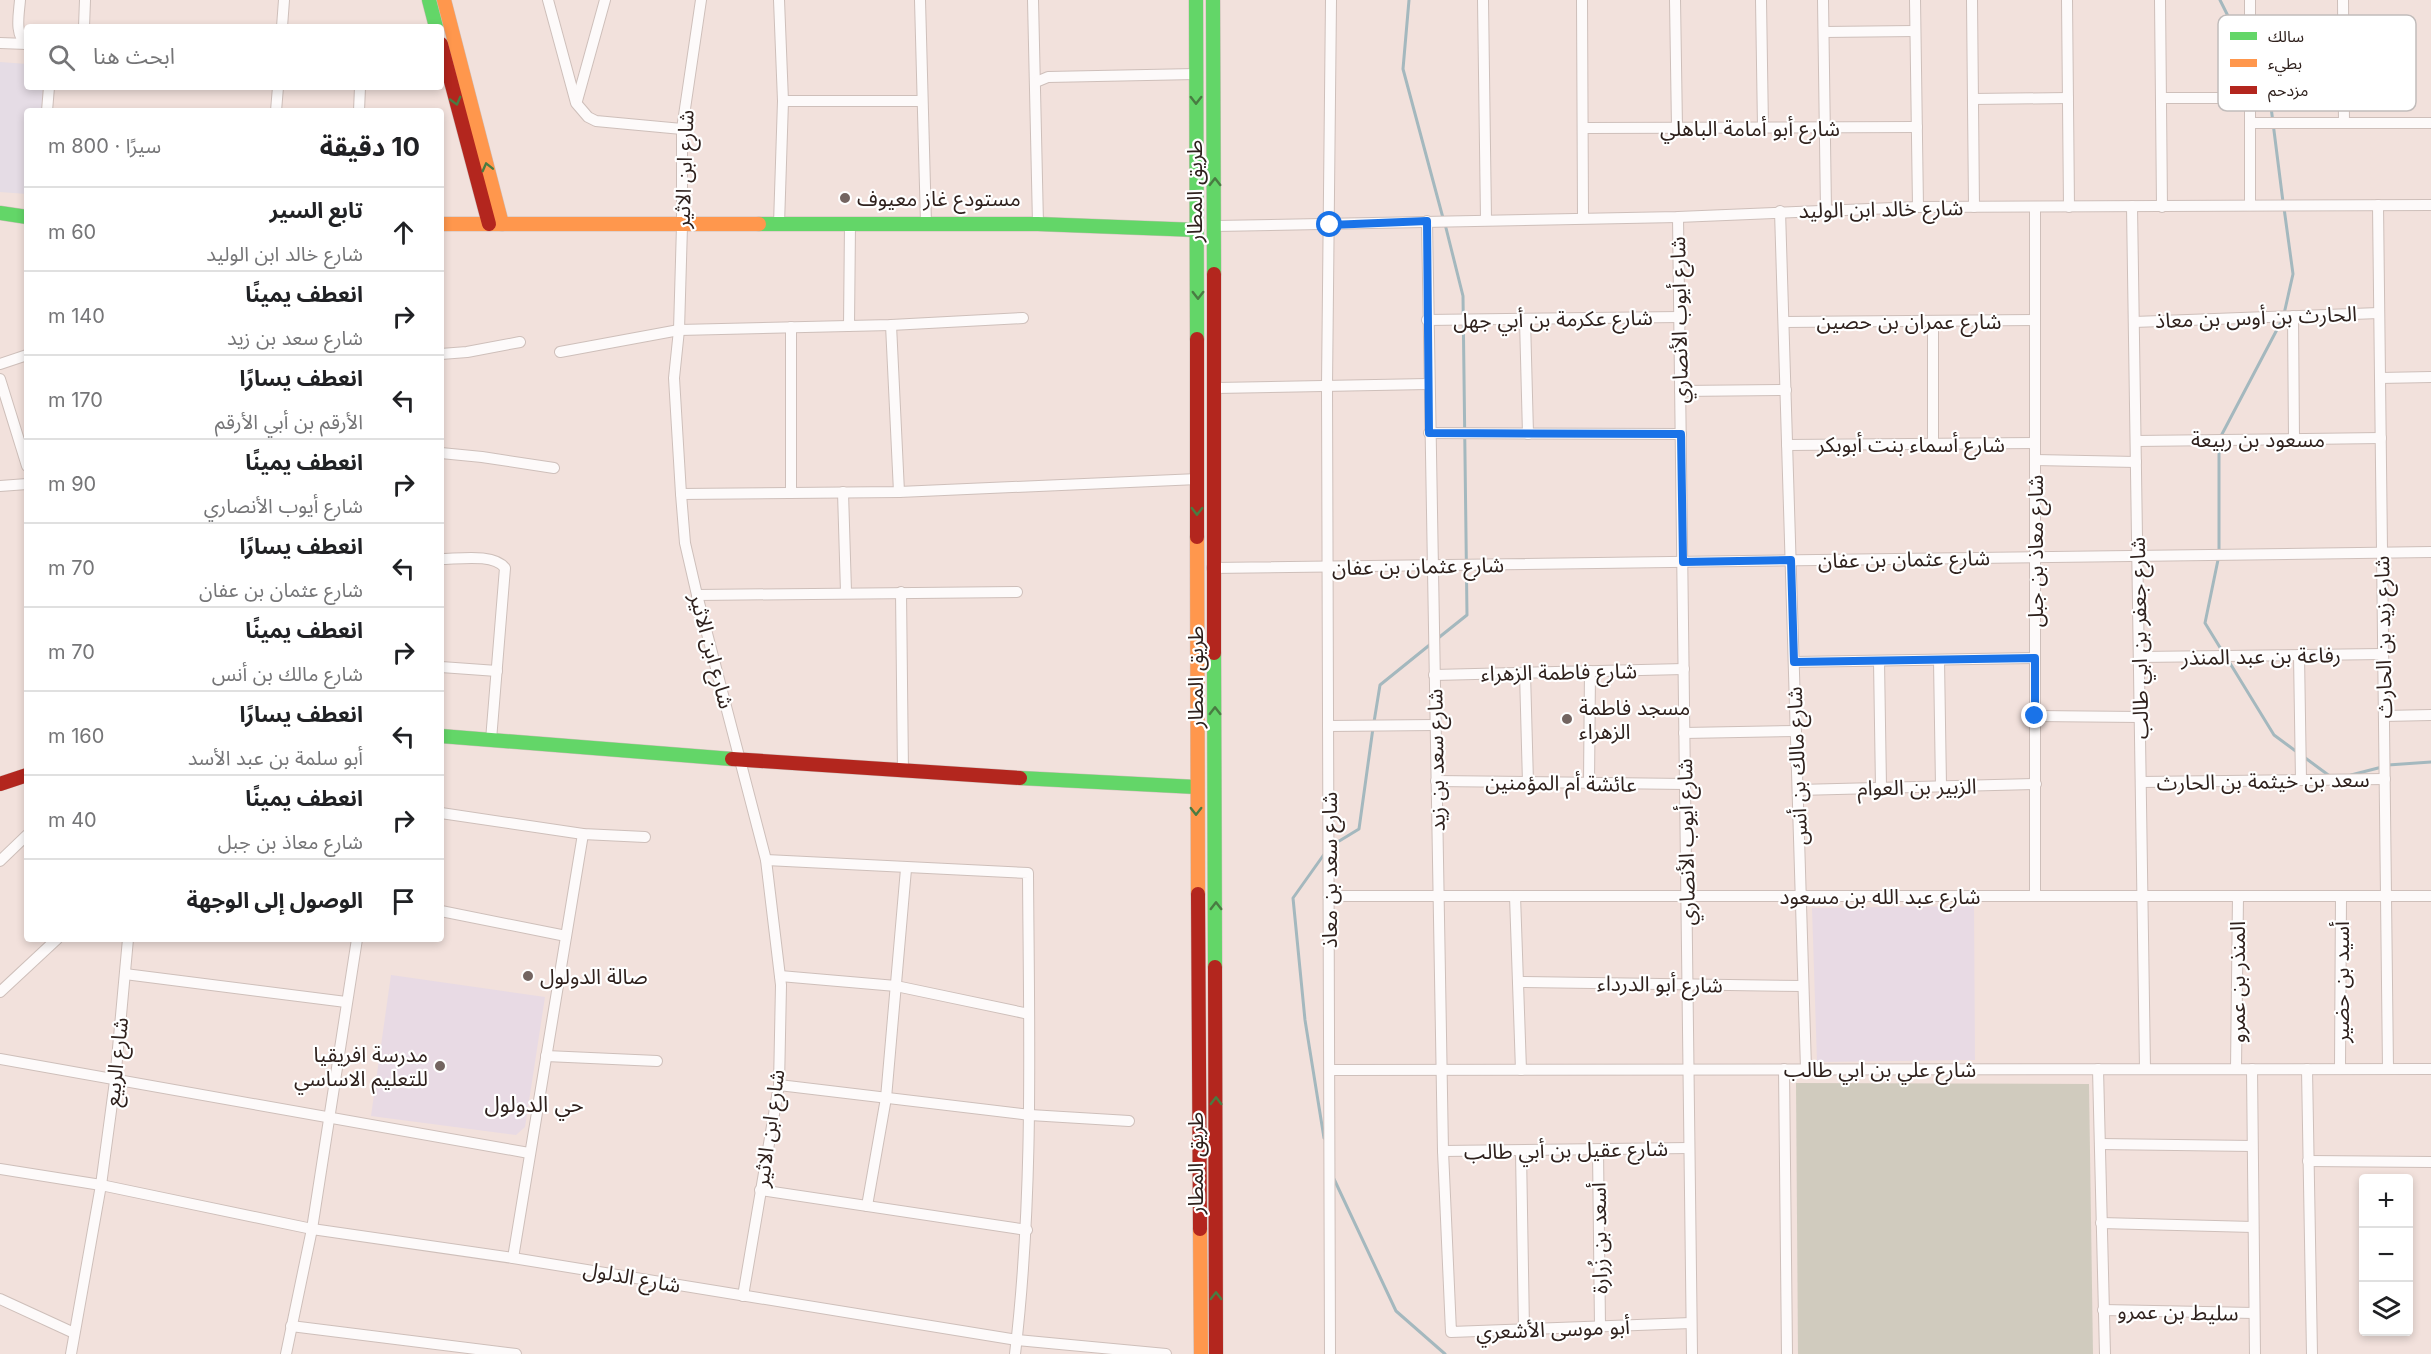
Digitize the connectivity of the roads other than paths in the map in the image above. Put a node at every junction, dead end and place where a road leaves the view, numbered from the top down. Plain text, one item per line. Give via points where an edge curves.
1 (20, 0) edge
2 (85, 0) edge
3 (284, 0) edge
4 (429, 0) edge
5 (444, 0) edge
6 (548, 0) edge
7 (605, 0) edge
8 (701, 0) edge
9 (779, 0) edge
10 (920, 0) edge
11 (1033, 0) edge
12 (1196, 0) edge
13 (1213, 0) edge
14 (1331, 0) edge
15 (1483, 0) edge
16 (1582, 0) edge
17 (1675, 0) edge
18 (1761, 0) edge
19 (1823, 0) edge
20 (1915, 0) edge
21 (1972, 0) edge
22 (2067, 0) edge
23 (2160, 0) edge
24 (2343, 0) edge
25 (2343, 15) edge
26 (84, 24) edge
27 (282, 24) edge
28 (435, 24) edge
29 (1915, 31) junction
30 (1824, 32) junction
31 (24, 39) edge
32 (0, 44) edge
33 (24, 44) edge
34 (444, 54) edge
35 (1196, 74) junction
36 (1036, 82) junction
37 (49, 90) edge
38 (278, 90) edge
39 (360, 90) edge
40 (2068, 98) junction
41 (2161, 98) junction
42 (2218, 98) edge
43 (1973, 99) junction
44 (783, 101) junction
45 (921, 101) junction
46 (576, 103) junction
47 (47, 108) edge
48 (276, 108) edge
49 (359, 108) edge
50 (2250, 111) edge
51 (2344, 111) edge
52 (2250, 123) junction
53 (2344, 123) junction
54 (2431, 123) edge
55 (1825, 127) junction
56 (1917, 127) junction
57 (1584, 128) junction
58 (1677, 128) junction
59 (1763, 128) junction
60 (682, 129) junction
61 (2250, 205) junction
62 (2378, 205) junction
63 (2431, 205) edge
64 (2132, 206) junction
65 (1918, 207) junction
66 (1974, 207) junction
67 (2035, 207) junction
68 (2069, 207) junction
69 (2162, 207) junction
70 (1780, 211) junction
71 (1826, 211) junction
72 (0, 213) edge
73 (24, 217) edge
74 (1583, 217) junction
75 (1678, 217) junction
76 (1486, 220) junction
77 (1427, 221) junction
78 (1215, 223) junction
79 (444, 224) edge
80 (495, 224) junction
81 (779, 224) junction
82 (850, 224) junction
83 (926, 224) junction
84 (1038, 224) junction
85 (1330, 225) junction
86 (682, 226) junction
87 (1197, 230) junction
88 (1215, 241) junction
89 (2379, 313) junction
90 (2293, 316) junction
91 (1680, 317) junction
92 (1023, 318) dead end
93 (1427, 320) junction
94 (1525, 320) junction
95 (2035, 320) junction
96 (1934, 321) junction
97 (1784, 322) junction
98 (2134, 322) junction
99 (891, 325) junction
100 (849, 326) junction
101 (791, 327) junction
102 (679, 330) junction
103 (520, 342) dead end
104 (560, 352) dead end
105 (444, 354) edge
106 (24, 356) edge
107 (0, 364) edge
108 (2431, 377) edge
109 (2380, 378) junction
110 (0, 379) edge
111 (1428, 384) junction
112 (1328, 386) junction
113 (1216, 388) junction
114 (1786, 390) junction
115 (1680, 392) junction
116 (1429, 433) junction
117 (1528, 434) junction
118 (1681, 434) junction
119 (2381, 438) junction
120 (2294, 439) junction
121 (2136, 441) junction
122 (2035, 443) junction
123 (1933, 444) junction
124 (1787, 445) junction
125 (444, 453) edge
126 (24, 456) edge
127 (2035, 460) junction
128 (2136, 462) junction
129 (554, 468) dead end
130 (1198, 479) junction
131 (24, 484) edge
132 (0, 486) edge
133 (843, 492) junction
134 (899, 492) junction
135 (791, 493) junction
136 (681, 494) junction
137 (2382, 552) junction
138 (2431, 552) edge
139 (2137, 556) junction
140 (2035, 557) junction
141 (444, 559) edge
142 (1791, 560) junction
143 (1683, 562) junction
144 (1432, 565) junction
145 (1328, 567) junction
146 (1216, 568) junction
147 (1197, 569) junction
148 (846, 592) junction
149 (901, 592) junction
150 (1017, 592) dead end
151 (697, 595) junction
152 (2383, 654) junction
153 (2299, 656) junction
154 (2139, 657) junction
155 (2035, 658) junction
156 (1939, 660) junction
157 (1879, 661) junction
158 (1794, 662) junction
159 (444, 667) edge
160 (1684, 669) junction
161 (497, 671) junction
162 (1590, 671) junction
163 (1525, 673) junction
164 (1434, 675) junction
165 (2431, 715) edge
166 (2035, 716) junction
167 (2140, 717) junction
168 (2384, 717) junction
169 (1435, 725) junction
170 (1329, 726) junction
171 (1796, 731) junction
172 (1684, 733) junction
173 (444, 736) edge
174 (491, 740) junction
175 (740, 759) junction
176 (903, 772) junction
177 (24, 777) edge
178 (2385, 779) junction
179 (2301, 780) junction
180 (1436, 781) junction
181 (2141, 782) junction
182 (1528, 783) junction
183 (1588, 783) junction
184 (0, 784) edge
185 (1685, 784) junction
186 (2036, 784) junction
187 (1941, 786) junction
188 (1196, 787) junction
189 (1881, 787) junction
190 (1798, 790) junction
191 (444, 813) edge
192 (583, 834) junction
193 (645, 837) dead end
194 (24, 838) edge
195 (766, 860) junction
196 (0, 861) edge
197 (906, 869) junction
198 (1329, 896) junction
199 (1438, 896) junction
200 (1515, 896) junction
201 (1686, 896) junction
202 (1801, 896) junction
203 (2036, 896) junction
204 (2143, 896) junction
205 (2238, 896) junction
206 (2341, 896) junction
207 (2386, 896) junction
208 (2431, 896) edge
209 (444, 912) edge
210 (566, 936) junction
211 (54, 942) edge
212 (128, 942) edge
213 (356, 942) edge
214 (125, 974) junction
215 (780, 976) junction
216 (1518, 982) junction
217 (1687, 984) junction
218 (896, 986) junction
219 (1803, 986) junction
220 (0, 992) edge
221 (346, 1002) junction
222 (1029, 1014) junction
223 (546, 1056) junction
224 (0, 1059) edge
225 (657, 1061) dead end
226 (2431, 1068) edge
227 (1688, 1069) junction
228 (1784, 1069) junction
229 (1806, 1069) junction
230 (2098, 1069) junction
231 (2145, 1069) junction
232 (2236, 1069) junction
233 (2252, 1069) junction
234 (2307, 1069) junction
235 (2340, 1069) junction
236 (2388, 1069) junction
237 (1330, 1070) junction
238 (1442, 1070) junction
239 (1521, 1070) junction
240 (115, 1081) junction
241 (779, 1085) junction
242 (886, 1098) junction
243 (1030, 1115) junction
244 (327, 1118) junction
245 (1129, 1121) dead end
246 (2100, 1144) junction
247 (2252, 1146) junction
248 (1689, 1148) junction
249 (1598, 1150) junction
250 (1443, 1151) junction
251 (1521, 1152) junction
252 (529, 1153) junction
253 (2308, 1161) junction
254 (2431, 1162) edge
255 (0, 1169) edge
256 (101, 1185) junction
257 (760, 1190) junction
258 (867, 1206) junction
259 (2101, 1223) junction
260 (2253, 1227) junction
261 (312, 1229) junction
262 (1027, 1230) junction
263 (513, 1257) junction
264 (743, 1296) junction
265 (1448, 1298) joint
266 (0, 1299) edge
267 (2103, 1310) junction
268 (2254, 1313) junction
269 (1691, 1323) junction
270 (291, 1326) junction
271 (1600, 1327) junction
272 (1524, 1329) junction
273 (74, 1333) junction
274 (1017, 1340) junction
275 (71, 1354) edge
276 (286, 1354) edge
277 (509, 1354) edge
278 (1015, 1354) edge
279 (1166, 1354) edge
280 (1201, 1354) edge
281 (1216, 1354) edge
282 (1330, 1354) edge
283 (1692, 1354) edge
284 (1788, 1354) edge
285 (2105, 1354) edge
286 (2255, 1354) edge
287 (2312, 1354) edge

1 - 31 street via 18,30
2 - 26 street
3 - 27 street
4 - 28 main road
80 -> 5 main road
6 - 46 street
7 - 46 street
8 - 60 street, شارع ابن الاثير
9 - 44 street
10 - 45 street
11 - 36 street
12 - 35 main road, طريق المطار
78 -> 13 main road, طريق المطار
14 - 85 street, شارع سعد بن معاذ
15 - 76 street
16 - 57 street
17 - 58 street
18 - 59 street
19 - 30 street
20 - 29 street
21 - 43 street
22 - 40 street
23 - 41 street
24 - 25 street
29 - 30 street
29 - 56 street
30 - 55 street
32 - 33 street
34 -> 80 main road
35 - 36 street via 1048,77
35 -> 87 main road, طريق المطار
36 - 84 street
37 - 47 street
38 - 48 street
39 - 49 street
40 - 43 street
40 - 68 street
41 - 42 street
41 - 69 street
43 - 66 street
44 - 45 street
44 - 81 street
45 - 83 street
46 - 60 street via 596,121
50 - 52 street
51 - 53 street
52 - 53 street
52 - 61 street
53 - 54 street
55 - 56 street, شارع أبو أمامة الباهلي
55 - 59 street, شارع أبو أمامة الباهلي
55 - 71 street
56 - 65 street
57 - 58 street, شارع أبو أمامة الباهلي
57 - 74 street
58 - 59 street, شارع أبو أمامة الباهلي
60 - 86 street, شارع ابن الاثير
61 - 62 street, شارع خالد ابن الوليد
61 - 69 street, شارع خالد ابن الوليد
62 - 63 street, شارع خالد ابن الوليد
62 - 89 street, شارع زيد بن الحارث
64 - 68 street, شارع خالد ابن الوليد
64 - 69 street, شارع خالد ابن الوليد
64 - 98 street, شارع جعفر بن ابي طالب
65 - 66 street, شارع خالد ابن الوليد
65 - 71 street, شارع خالد ابن الوليد
66 - 67 street, شارع خالد ابن الوليد
67 - 68 street, شارع خالد ابن الوليد
67 - 95 street, شارع معاذ بن جبل
70 - 71 street, شارع خالد ابن الوليد
70 - 75 street, شارع خالد ابن الوليد
70 - 97 street, شارع مالك بن أنس
72 - 73 main road
74 - 75 street, شارع خالد ابن الوليد
74 - 76 street, شارع خالد ابن الوليد
75 - 91 street, شارع أيوب الأنصاري
76 - 77 street, شارع خالد ابن الوليد
77 - 85 street, شارع خالد ابن الوليد
77 - 93 street, شارع سعد بن زيد
78 - 85 street, شارع خالد ابن الوليد
78 - 87 main road via 1204,218
78 - 88 main road, طريق المطار
79 - 80 main road
80 - 86 main road
81 - 82 main road
81 - 86 main road
82 - 83 main road
82 - 100 street
83 - 84 main road
84 - 87 main road
85 - 112 street, شارع سعد بن معاذ
86 - 102 street, شارع ابن الاثير
87 - 88 main road
87 -> 130 main road, طريق المطار
88 - 113 main road, طريق المطار
89 - 90 street, الحارث بن أوس بن معاذ
89 - 109 street, شارع زيد بن الحارث
90 - 98 street, الحارث بن أوس بن معاذ
90 - 120 street
91 - 94 street, شارع عكرمة بن أبي جهل
91 - 115 street, شارع أيوب الأنصاري
92 - 99 street
93 - 94 street, شارع عكرمة بن أبي جهل
93 - 111 street, شارع سعد بن زيد
94 - 117 street
95 - 96 street, شارع عمران بن حصين
95 - 122 street, شارع معاذ بن جبل
96 - 97 street, شارع عمران بن حصين
96 - 123 street
97 - 114 street, شارع مالك بن أنس
98 - 121 street, شارع جعفر بن ابي طالب
99 - 100 street
99 - 134 street
100 - 101 street
101 - 102 street
101 - 135 street
102 - 104 street
102 - 136 street, شارع ابن الاثير via 674,378
103 - 105 street
106 - 107 street
108 - 109 street
109 - 119 street, شارع زيد بن الحارث
110 - 126 street
111 - 112 street
111 - 116 street, شارع سعد بن زيد
112 - 113 street
112 - 145 street, شارع سعد بن معاذ
113 - 146 main road, طريق المطار
114 - 115 street
114 - 124 street, شارع مالك بن أنس
115 - 118 street, شارع أيوب الأنصاري
116 - 117 street
116 - 144 street, شارع سعد بن زيد
117 - 118 street
118 - 143 street, شارع أيوب الأنصاري
119 - 120 street, مسعود بن ربيعة
119 - 137 street, شارع زيد بن الحارث
120 - 121 street, مسعود بن ربيعة
121 - 128 street, شارع جعفر بن ابي طالب
122 - 123 street, شارع أسماء بنت أبوبكر
122 - 127 street, شارع معاذ بن جبل
123 - 124 street, شارع أسماء بنت أبوبكر
124 - 142 street, شارع مالك بن أنس
125 - 129 street
127 - 128 street
127 - 140 street, شارع معاذ بن جبل
128 - 139 street, شارع جعفر بن ابي طالب
130 - 134 street
130 -> 147 main road, طريق المطار
131 - 132 street
133 - 134 street
133 - 135 street
133 - 148 street
135 - 136 street
136 - 151 street, شارع ابن الاثير via 685,543
137 - 138 street, شارع عثمان بن عفان
137 - 139 street, شارع عثمان بن عفان
137 - 152 street, شارع زيد بن الحارث
139 - 140 street, شارع عثمان بن عفان
139 - 154 street, شارع جعفر بن ابي طالب
140 - 142 street, شارع عثمان بن عفان
140 - 155 street, شارع معاذ بن جبل
141 - 161 street via 488,560 501,562 505,568
142 - 143 street, شارع عثمان بن عفان
142 - 158 street, شارع مالك بن أنس
143 - 144 street, شارع عثمان بن عفان
143 - 160 street, شارع أيوب الأنصاري
144 - 145 street, شارع عثمان بن عفان
144 - 164 street, شارع سعد بن زيد
145 - 146 street, شارع عثمان بن عفان
145 - 170 street, شارع سعد بن معاذ
146 - 147 street, شارع عثمان بن عفان
281 -> 146 main road, طريق المطار
147 - 188 main road, طريق المطار
148 - 149 street
148 - 151 street
149 - 150 street
149 - 176 street
151 - 175 street, شارع ابن الاثير
152 - 153 street, رفاعة بن عبد المنذر
152 - 168 street, شارع زيد بن الحارث
153 - 154 street, رفاعة بن عبد المنذر
153 - 179 street
154 - 167 street, شارع جعفر بن ابي طالب
155 - 156 street
155 - 166 street, شارع معاذ بن جبل
156 - 157 street
156 - 187 street
157 - 158 street
157 - 189 street
158 - 171 street, شارع مالك بن أنس
159 - 161 street
160 - 162 street, شارع فاطمة الزهراء
160 - 172 street, شارع أيوب الأنصاري
161 - 174 street
162 - 163 street, شارع فاطمة الزهراء
162 - 183 street
163 - 164 street, شارع فاطمة الزهراء
163 - 182 street
164 - 169 street, شارع سعد بن زيد
165 - 168 street
166 - 167 street
166 - 186 street, شارع معاذ بن جبل
167 - 181 street, شارع جعفر بن ابي طالب
168 - 178 street, شارع زيد بن الحارث
169 - 170 street
169 - 180 street, شارع سعد بن زيد
170 - 198 street, شارع سعد بن معاذ
171 - 172 street
171 - 190 street, شارع مالك بن أنس
172 - 185 street, شارع أيوب الأنصاري
173 - 174 main road
174 - 175 main road
175 - 176 main road
175 - 195 street, شارع ابن الاثير
176 - 188 main road
177 - 184 main road
178 - 179 street, سعد بن خيثمة بن الحارث
178 - 207 street, شارع زيد بن الحارث
179 - 181 street, سعد بن خيثمة بن الحارث
180 - 182 street, عائشة أم المؤمنين
180 - 199 street, شارع سعد بن زيد
181 - 204 street, شارع جعفر بن ابي طالب
182 - 183 street, عائشة أم المؤمنين
183 - 185 street, عائشة أم المؤمنين
185 - 201 street, شارع أيوب الأنصاري
186 - 187 street, الزبير بن العوام
186 - 203 street, شارع معاذ بن جبل
187 - 189 street, الزبير بن العوام
188 -> 280 main road, طريق المطار
189 - 190 street, الزبير بن العوام
190 - 202 street, شارع مالك بن أنس
191 - 192 street
192 - 193 street
192 - 210 street
194 - 196 street
195 - 197 street
195 - 215 street, شارع ابن الاثير
197 - 218 street
197 - 222 street via 1028,873
198 - 199 street, شارع عبد الله بن مسعود
198 - 237 street, شارع سعد بن معاذ
199 - 200 street, شارع عبد الله بن مسعود
199 - 238 street, شارع سعد بن زيد
200 - 201 street, شارع عبد الله بن مسعود
200 - 216 street
201 - 202 street, شارع عبد الله بن مسعود
201 - 217 street, شارع أيوب الأنصاري
202 - 203 street, شارع عبد الله بن مسعود
202 - 219 street, شارع مالك بن أنس
203 - 204 street, شارع عبد الله بن مسعود
204 - 205 street, شارع عبد الله بن مسعود
204 - 231 street, شارع جعفر بن ابي طالب
205 - 206 street, شارع عبد الله بن مسعود
205 - 232 street, المنذر بن عمرو
206 - 207 street, شارع عبد الله بن مسعود
206 - 235 street, أسيد بن حضير
207 - 208 street, شارع عبد الله بن مسعود
207 - 236 street, شارع زيد بن الحارث
209 - 210 street
210 - 223 street
211 - 220 street
212 - 214 street, شارع الربيع
213 - 221 street
214 - 221 street
214 - 240 street, شارع الربيع
215 - 218 street
215 - 241 street, شارع ابن الاثير
216 - 217 street, شارع أبو الدرداء
216 - 239 street
217 - 219 street, شارع أبو الدرداء
217 - 227 street, شارع أيوب الأنصاري
218 - 222 street
218 - 242 street
219 - 229 street, شارع مالك بن أنس
221 - 244 street
222 - 243 street
223 - 225 street
223 - 252 street
224 - 240 street
226 - 236 street, شارع علي بن ابي طالب
227 - 228 street, شارع علي بن ابي طالب
227 - 239 street, شارع علي بن ابي طالب
227 - 248 street, شارع أيوب الأنصاري
228 - 229 street, شارع علي بن ابي طالب
228 - 284 street
229 - 230 street, شارع علي بن ابي طالب
230 - 231 street, شارع علي بن ابي طالب
230 - 246 street
231 - 232 street, شارع علي بن ابي طالب
232 - 233 street, شارع علي بن ابي طالب
233 - 234 street, شارع علي بن ابي طالب
233 - 247 street
234 - 235 street, شارع علي بن ابي طالب
234 - 253 street
235 - 236 street, شارع علي بن ابي طالب
237 - 238 street, شارع علي بن ابي طالب
237 - 282 street, شارع سعد بن معاذ
238 - 239 street, شارع علي بن ابي طالب
238 - 250 street, شارع سعد بن زيد
240 - 244 street
240 - 256 street, شارع الربيع
241 - 242 street
241 - 257 street, شارع ابن الاثير
242 - 243 street
242 - 258 street
243 - 245 street
243 - 262 street
244 - 252 street
244 - 261 street
246 - 247 street
246 - 259 street
247 - 260 street
248 - 249 street, شارع عقيل بن أبي طالب
248 - 269 street, شارع أيوب الأنصاري
249 - 251 street, شارع عقيل بن أبي طالب
249 - 271 street, أسعد بن زُرارة
250 - 251 street, شارع عقيل بن أبي طالب
250 - 265 street, شارع سعد بن زيد
251 - 272 street
252 - 263 street
253 - 254 street
253 - 287 street
255 - 256 street, شارع الدلول
256 - 261 street, شارع الدلول
256 - 273 street, شارع الربيع
257 - 258 street
257 - 264 street, شارع ابن الاثير
258 - 262 street
259 - 260 street
259 - 267 street
260 - 268 street
261 - 263 street, شارع الدلول
261 - 270 street
262 - 274 street
263 - 264 street, شارع الدلول
264 - 274 street, شارع الدلول
265 - 272 street, أبو موسى الأشعري via 1450,1332
266 - 273 street
267 - 268 street, سليط بن عمرو
267 - 285 street
268 - 286 street
269 - 271 street, أبو موسى الأشعري
269 - 283 street, شارع أيوب الأنصاري
270 - 276 street
270 - 277 street
271 - 272 street, أبو موسى الأشعري
273 - 275 street, شارع الربيع
274 - 278 street
274 - 279 street, شارع الدلول

